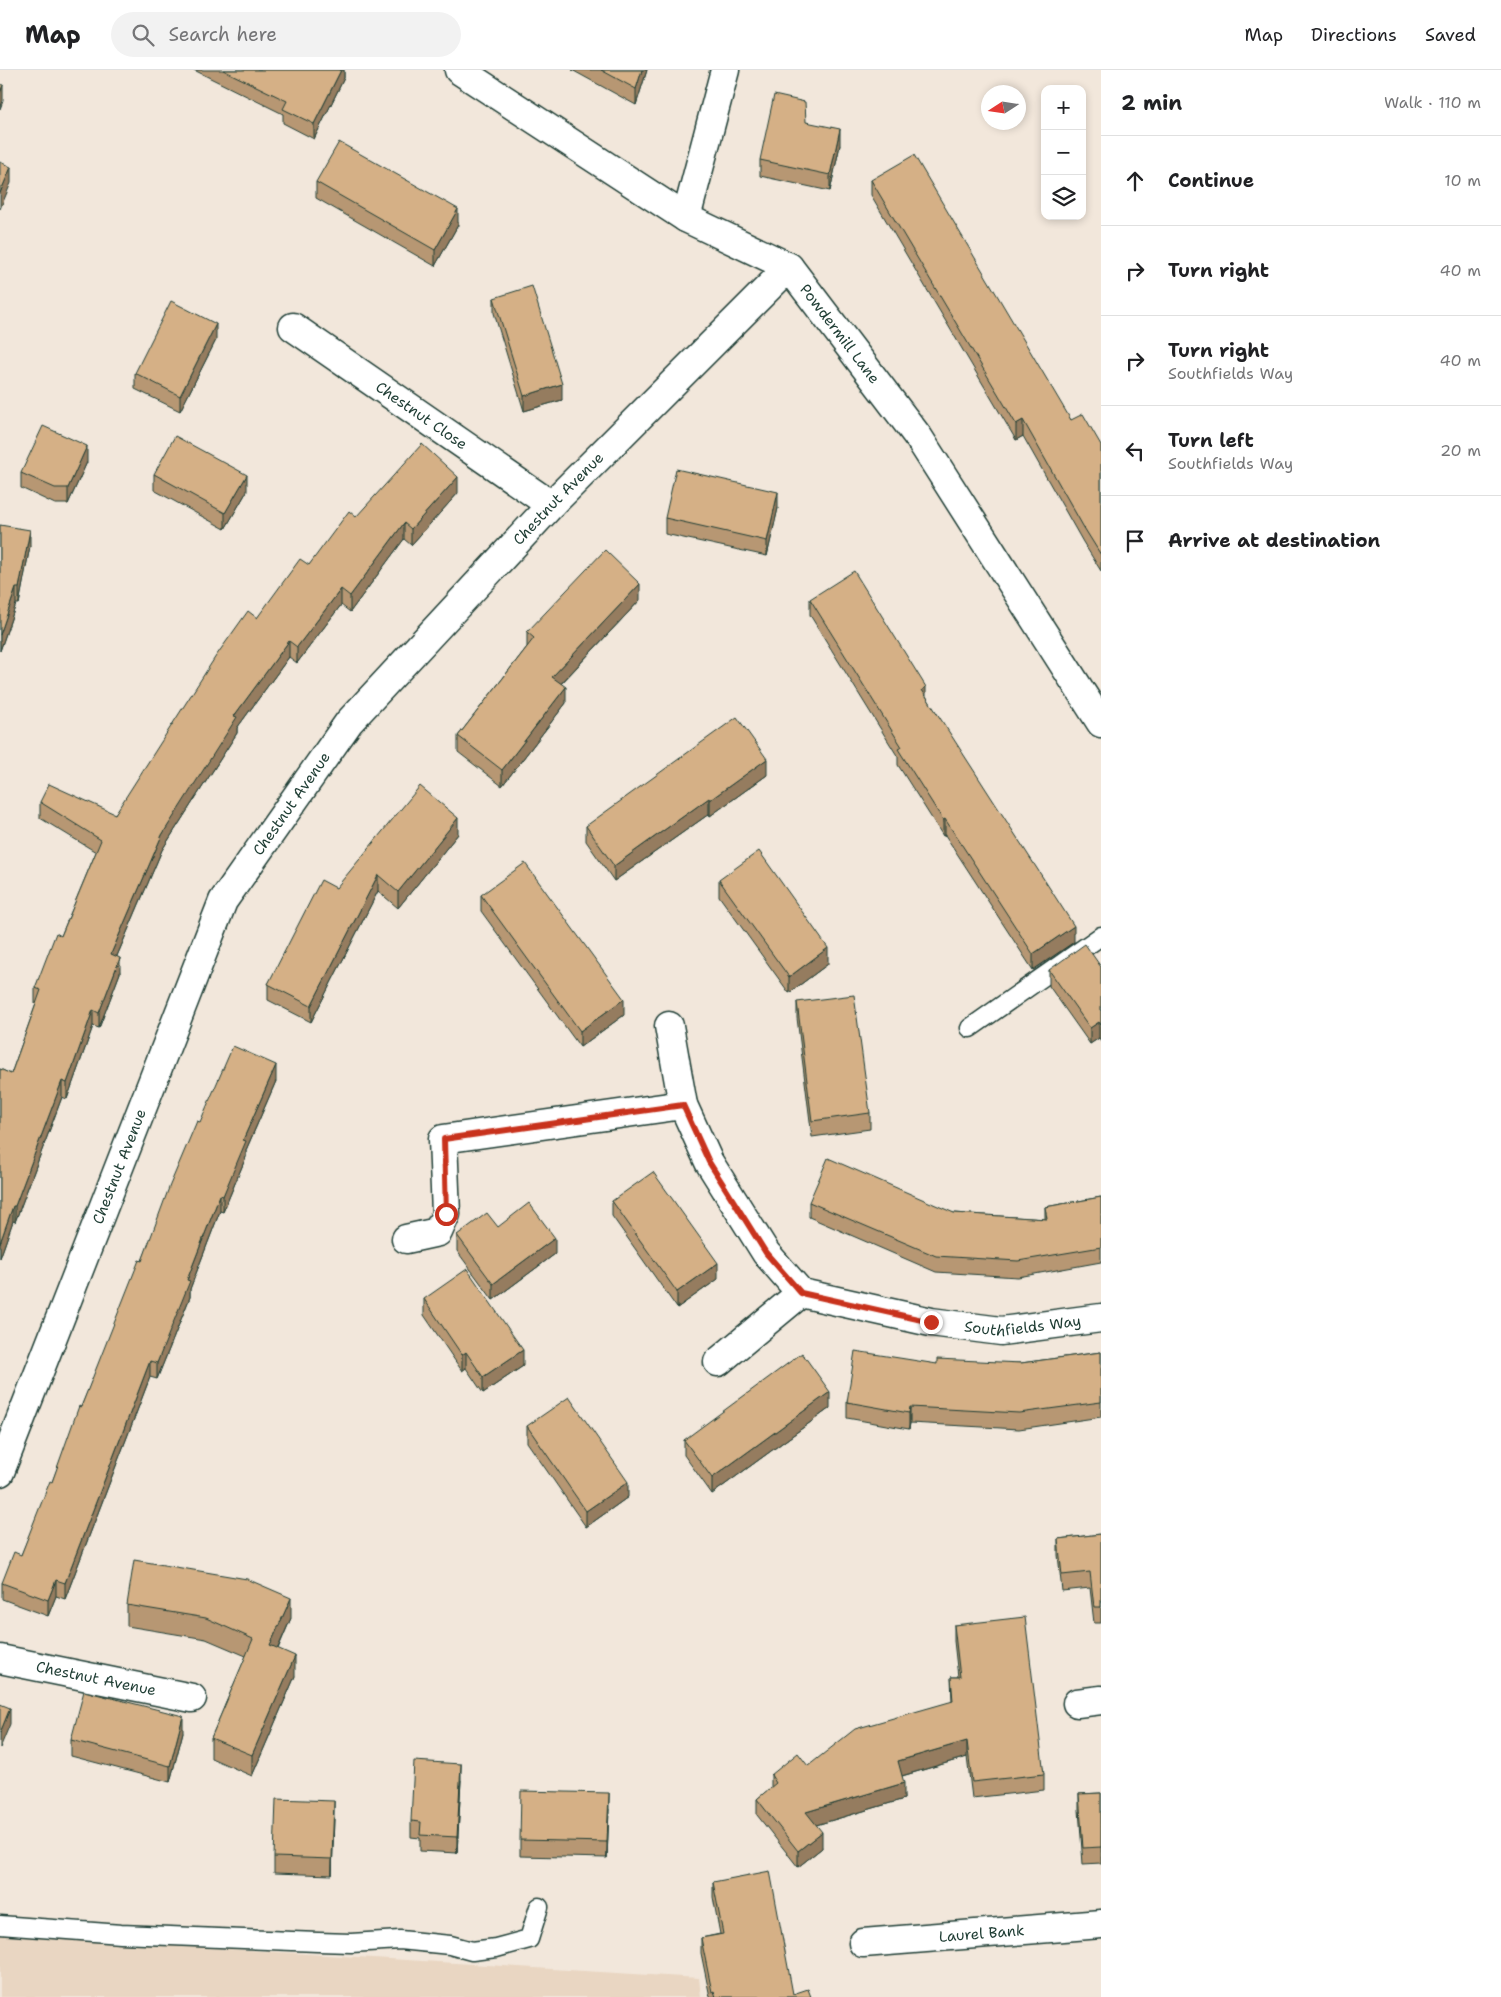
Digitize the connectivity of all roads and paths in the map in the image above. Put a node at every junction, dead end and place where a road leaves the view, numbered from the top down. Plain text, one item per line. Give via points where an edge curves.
1 (459, 70) edge
2 (725, 70) edge
3 (686, 218) junction
4 (789, 267) junction
5 (293, 327) dead end
6 (551, 506) junction
7 (1101, 723) edge
8 (1101, 936) edge
9 (669, 1026) dead end
10 (970, 1028) dead end
11 (683, 1105) junction
12 (406, 1239) dead end
13 (801, 1293) junction
14 (1101, 1318) edge
15 (718, 1362) dead end
16 (0, 1472) edge
17 (0, 1659) edge
18 (192, 1698) dead end
19 (539, 1907) dead end
20 (1101, 1924) edge
21 (0, 1926) edge
22 (863, 1943) dead end

1 - 3 street, Powdermill Lane
2 - 3 street
3 - 4 street, Powdermill Lane
4 - 6 street, Chestnut Avenue
4 - 7 street, Powdermill Lane via 920,438
5 - 6 street, Chestnut Close
6 - 16 street, Chestnut Avenue via 349,722 223,901
8 - 10 lane
9 - 11 street
11 - 12 street via 444,1139 446,1214 438,1232
11 - 13 street via 709,1162 766,1253
13 - 14 street, Southfields Way via 931,1322 1001,1331
13 - 15 street
17 - 18 street, Chestnut Avenue
19 - 21 lane via 529,1939 472,1951 450,1945 400,1940 318,1942
20 - 22 street, Laurel Bank

